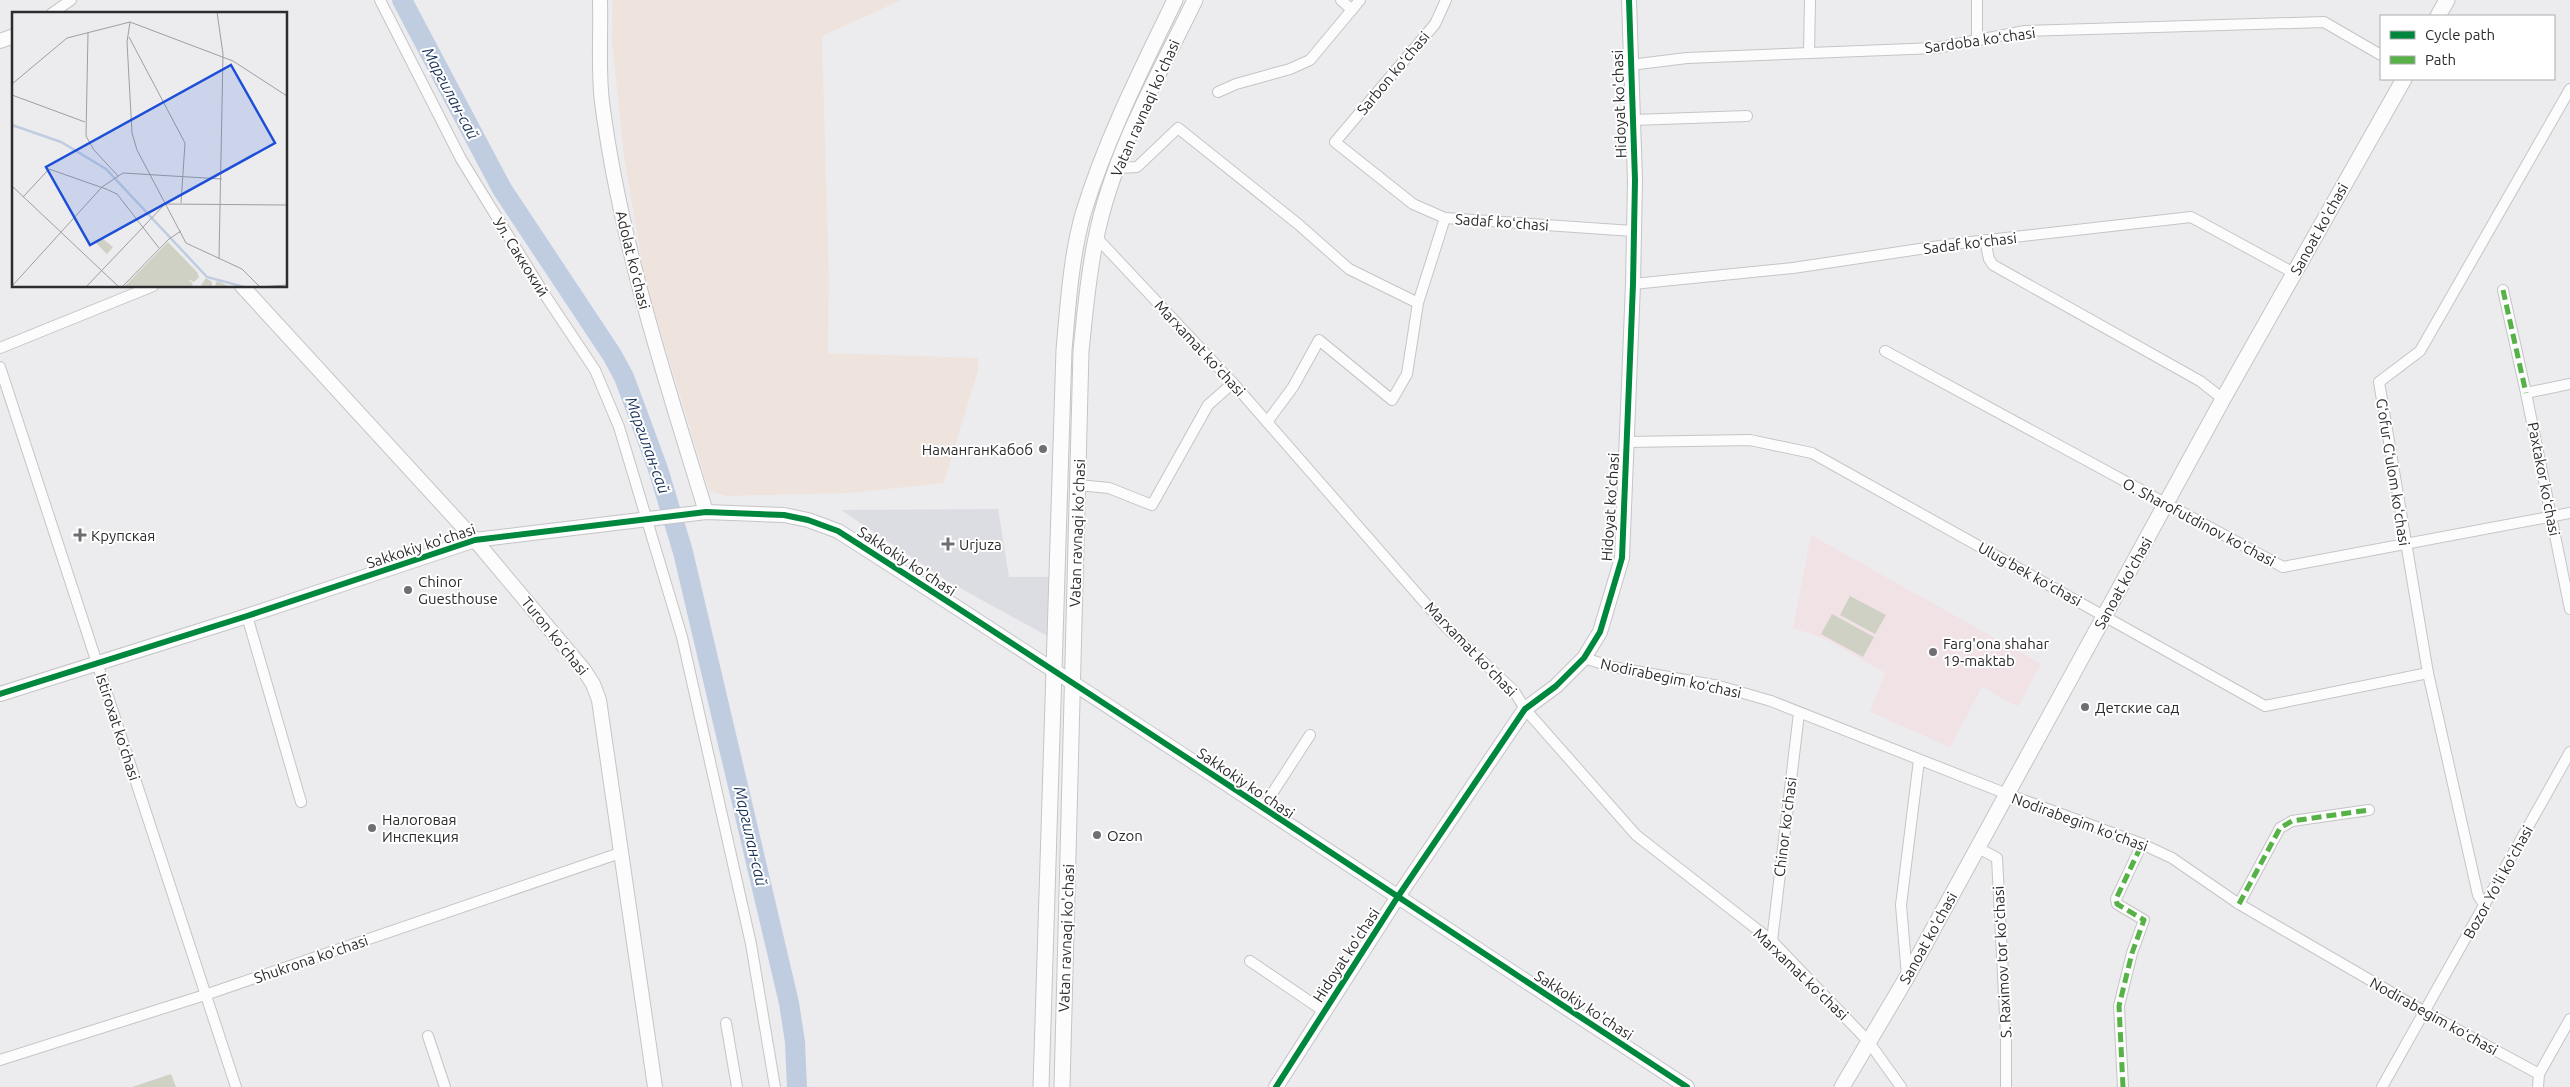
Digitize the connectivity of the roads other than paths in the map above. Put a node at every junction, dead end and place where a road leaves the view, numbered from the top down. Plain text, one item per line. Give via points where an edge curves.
1 (71, 0) edge
2 (380, 0) edge
3 (600, 0) edge
4 (1175, 0) edge
5 (1195, 0) edge
6 (1341, 0) edge
7 (1360, 0) edge
8 (1446, 0) edge
9 (1629, 0) edge
10 (1810, 0) edge
11 (1977, 0) edge
12 (2447, 0) edge
13 (1352, 10) junction
14 (54, 12) edge
15 (2439, 15) edge
16 (1977, 40) junction
17 (1809, 53) junction
18 (2380, 54) edge
19 (1630, 65) junction
20 (2403, 80) edge
21 (2570, 88) edge
22 (1218, 92) dead end
23 (1747, 116) dead end
24 (1633, 120) junction
25 (1335, 142) joint
26 (1117, 168) junction
27 (1445, 218) junction
28 (1633, 231) junction
29 (1096, 237) junction
30 (1985, 240) junction
31 (2294, 273) junction
32 (1633, 284) junction
33 (148, 288) edge
34 (244, 288) edge
35 (2503, 290) dead end
36 (1418, 303) junction
37 (0, 348) edge
38 (1885, 351) dead end
39 (0, 367) edge
40 (1232, 383) junction
41 (2570, 384) edge
42 (2526, 393) junction
43 (2223, 399) junction
44 (1267, 422) junction
45 (1627, 442) junction
46 (1078, 485) junction
47 (2166, 506) junction
48 (706, 512) junction
49 (2570, 513) edge
50 (2551, 516) junction
51 (648, 519) junction
52 (475, 540) junction
53 (2405, 543) junction
54 (2570, 609) edge
55 (247, 616) junction
56 (2105, 616) junction
57 (1584, 658) junction
58 (97, 663) junction
59 (1054, 670) junction
60 (2428, 674) junction
61 (1073, 682) junction
62 (0, 694) edge
63 (1525, 708) junction
64 (1799, 713) junction
65 (1310, 735) dead end
66 (2570, 752) edge
67 (1918, 760) junction
68 (2007, 794) junction
69 (301, 802) dead end
70 (1262, 809) junction
71 (2369, 810) dead end
72 (2142, 844) junction
73 (1978, 848) junction
74 (620, 853) junction
75 (1397, 898) junction
76 (2240, 904) junction
77 (2485, 906) junction
78 (1772, 942) junction
79 (1250, 961) dead end
80 (1907, 977) junction
81 (208, 994) junction
82 (1324, 1012) junction
83 (2425, 1012) junction
84 (2570, 1018) edge
85 (726, 1023) dead end
86 (428, 1036) dead end
87 (1868, 1041) junction
88 (0, 1060) edge
89 (2539, 1074) junction
90 (236, 1087) edge
91 (445, 1087) edge
92 (655, 1087) edge
93 (737, 1087) edge
94 (776, 1087) edge
95 (1041, 1087) edge
96 (1062, 1087) edge
97 (1276, 1087) edge
98 (1687, 1087) edge
99 (1842, 1087) edge
100 (1902, 1087) edge
101 (2006, 1087) edge
102 (2123, 1087) edge
103 (2382, 1087) edge
104 (2538, 1087) edge

1 - 14 street
2 - 51 street, Ул. Саккокий via 461,159 595,370 619,427
3 - 48 street, Adolat koʻchasi via 602,100 618,198 650,328
4 - 59 main road, Vatan ravnaqi ko'chasi via 1108,141 1083,216 1074,261 1064,350
5 - 26 main road, Vatan ravnaqi ko'chasi via 1138,116
6 - 13 street
7 - 13 street
8 - 25 street, Sarbon koʻchasi via 1435,24
9 - 19 street, Hidoyat ko'chasi
10 - 17 street
11 - 16 street
12 - 15 main road
13 - 22 street via 1310,60
16 - 17 street, Sardoba koʻchasi via 1936,48
16 - 18 street, Sardoba koʻchasi via 2025,32 2324,22
17 - 19 street, Sardoba koʻchasi via 1687,58
19 - 24 street, Hidoyat ko'chasi
20 - 31 main road, Sanoat ko'chasi
21 - 53 street, Gʻofur Gʻulom koʻchasi via 2420,351 2379,382
23 - 24 street
24 - 28 street, Hidoyat ko'chasi
25 - 27 street, Sadaf koʻchasi via 1413,204
26 - 29 main road, Vatan ravnaqi ko'chasi
26 - 36 street via 1136,167 1178,128 1349,269
27 - 28 street, Sadaf koʻchasi
27 - 36 street
28 - 32 street, Hidoyat ko'chasi
29 - 40 street, Marxamat koʻchasi
29 - 46 main road, Vatan ravnaqi ko'chasi via 1081,351
30 - 31 street, Sadaf koʻchasi via 2191,217
30 - 32 street, Sadaf koʻchasi via 1793,268
30 - 43 street via 1993,265 2200,381
31 - 43 main road, Sanoat ko'chasi
32 - 45 street, Hidoyat ko'chasi
33 - 37 street
34 - 52 street, Turon ko'chasi
35 - 42 street, Paxtakor koʻchasi
36 - 44 street via 1407,374 1392,400 1318,340 1293,387
38 - 47 street, O. Sharofutdinov koʻchasi
39 - 58 street, Istiroxat koʻchasi
40 - 44 street, Marxamat koʻchasi
40 - 46 street via 1208,405 1152,505 1109,488
41 - 42 street
42 - 50 street, Paxtakor koʻchasi
43 - 47 main road, Sanoat ko'chasi
44 - 63 street, Marxamat koʻchasi via 1446,627 1514,692
45 - 56 street, Ulugʻbek koʻchasi via 1750,440 1812,453
45 - 57 street, Hidoyat ko'chasi via 1622,558 1600,632
46 - 61 main road, Vatan ravnaqi ko'chasi
47 - 53 street, O. Sharofutdinov koʻchasi via 2283,567
47 - 56 main road, Sanoat ko'chasi
48 - 51 street, Sakkokiy ko'chasi
48 - 59 street, Sakkokiy ko'chasi via 784,515 838,531
49 - 50 street, O. Sharofutdinov koʻchasi
50 - 53 street, O. Sharofutdinov koʻchasi
50 - 54 street, Paxtakor koʻchasi
51 - 52 street, Sakkokiy ko'chasi
51 - 94 street, Ул. Саккокий via 682,637 707,743 722,824 751,944
52 - 55 street, Sakkokiy ko'chasi
52 - 74 street, Turon ko'chasi via 593,684 599,700
53 - 60 street, Gʻofur Gʻulom koʻchasi
55 - 58 street, Sakkokiy ko'chasi
55 - 69 street
56 - 60 street, Ulugʻbek koʻchasi via 2265,706
56 - 68 main road, Sanoat ko'chasi
57 - 63 street, Hidoyat ko'chasi via 1556,686
57 - 64 street, Nodirabegim koʻchasi via 1613,667 1719,686
58 - 62 street, Sakkokiy ko'chasi
58 - 81 street, Istiroxat koʻchasi
59 - 61 street, Sakkokiy ko'chasi
59 - 95 main road, Vatan ravnaqi ko'chasi
60 - 77 street, Gʻofur Gʻulom koʻchasi via 2478,895
61 - 70 street, Sakkokiy ko'chasi
61 - 96 main road, Vatan ravnaqi ko'chasi
63 - 75 street, Hidoyat ko'chasi
63 - 78 street, Marxamat koʻchasi via 1636,835
64 - 67 street, Nodirabegim koʻchasi
64 - 78 street, Chinor koʻchasi
65 - 70 street
66 - 77 street, Bozor Yoʻli koʻchasi
67 - 68 street, Nodirabegim koʻchasi
67 - 80 street via 1901,905
68 - 72 street, Nodirabegim koʻchasi
68 - 73 main road, Sanoat ko'chasi
70 - 75 street, Sakkokiy ko'chasi
71 - 76 street via 2292,821 2280,828
72 - 76 street, Nodirabegim koʻchasi via 2172,858
72 - 102 street via 2116,899 2117,904 2144,920 2129,962 2119,1006
73 - 80 main road, Sanoat ko'chasi
73 - 101 street, S. Raximov tor koʻchasi via 1997,858
74 - 81 street, Shukrona koʻchasi
74 - 92 street, Turon ko'chasi
75 - 82 street, Hidoyat ko'chasi
75 - 98 street, Sakkokiy ko'chasi
76 - 83 street, Nodirabegim koʻchasi
77 - 83 street, Bozor Yoʻli koʻchasi
78 - 87 street, Marxamat koʻchasi
79 - 82 street
80 - 87 main road, Sanoat ko'chasi
81 - 88 street, Shukrona koʻchasi
81 - 90 street, Istiroxat koʻchasi
82 - 97 street, Hidoyat ko'chasi
83 - 89 street, Nodirabegim koʻchasi
83 - 103 street, Bozor Yoʻli koʻchasi
84 - 89 street
85 - 93 street
86 - 91 street
87 - 99 main road, Sanoat ko'chasi
87 - 100 street, Marxamat koʻchasi
89 - 104 street

